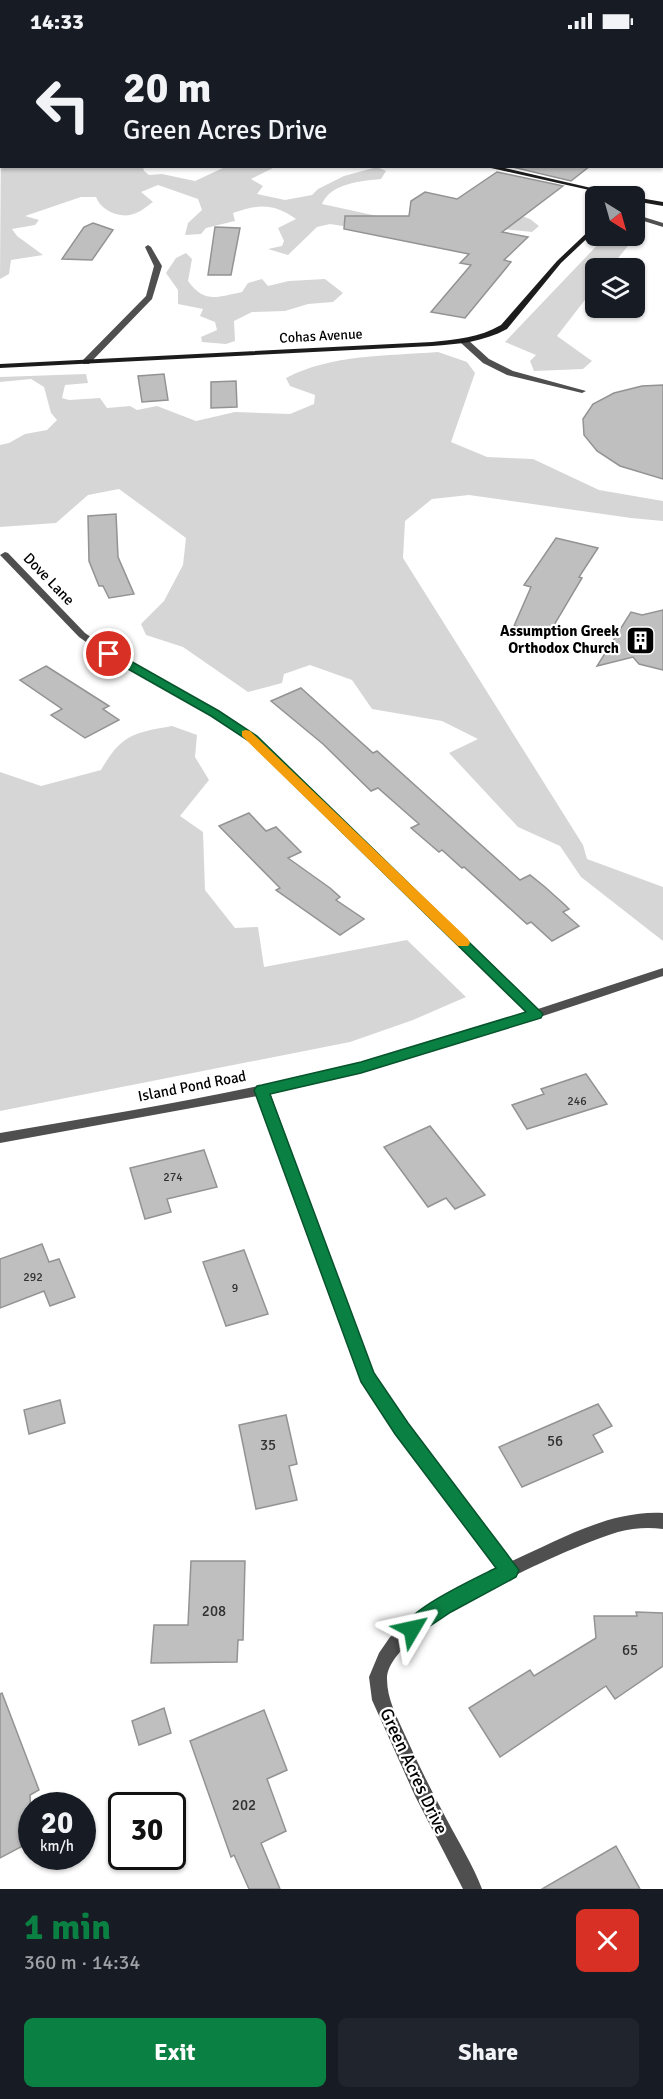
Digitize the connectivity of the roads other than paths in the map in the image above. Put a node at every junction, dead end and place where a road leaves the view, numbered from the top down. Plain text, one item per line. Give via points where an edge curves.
1 (494, 168) edge
2 (585, 188) edge
3 (645, 201) edge
4 (663, 204) edge
5 (645, 219) edge
6 (663, 225) edge
7 (585, 237) edge
8 (148, 247) dead end
9 (465, 341) junction
10 (86, 362) junction
11 (0, 366) edge
12 (582, 391) dead end
13 (5, 555) dead end
14 (663, 972) edge
15 (536, 1014) junction
16 (262, 1090) junction
17 (0, 1138) edge
18 (663, 1521) edge
19 (509, 1570) junction
20 (473, 1889) edge

1 - 2 street
3 - 4 street
5 - 6 street
7 - 9 street, Cohas Avenue via 504,327
8 - 10 street via 158,266 149,297
9 - 10 street, Cohas Avenue
9 - 12 street via 486,361 510,373
10 - 11 street, Cohas Avenue
13 - 15 street, Dove Lane via 82,635 253,738
14 - 15 street, Island Pond Road
15 - 16 street, Island Pond Road via 361,1067
16 - 17 street, Island Pond Road
16 - 19 street via 367,1377 401,1429
18 - 19 street, Green Acres Drive via 621,1524 592,1533
19 - 20 street, Green Acres Drive via 444,1605 412,1629 396,1643 378,1677 381,1700 421,1790

